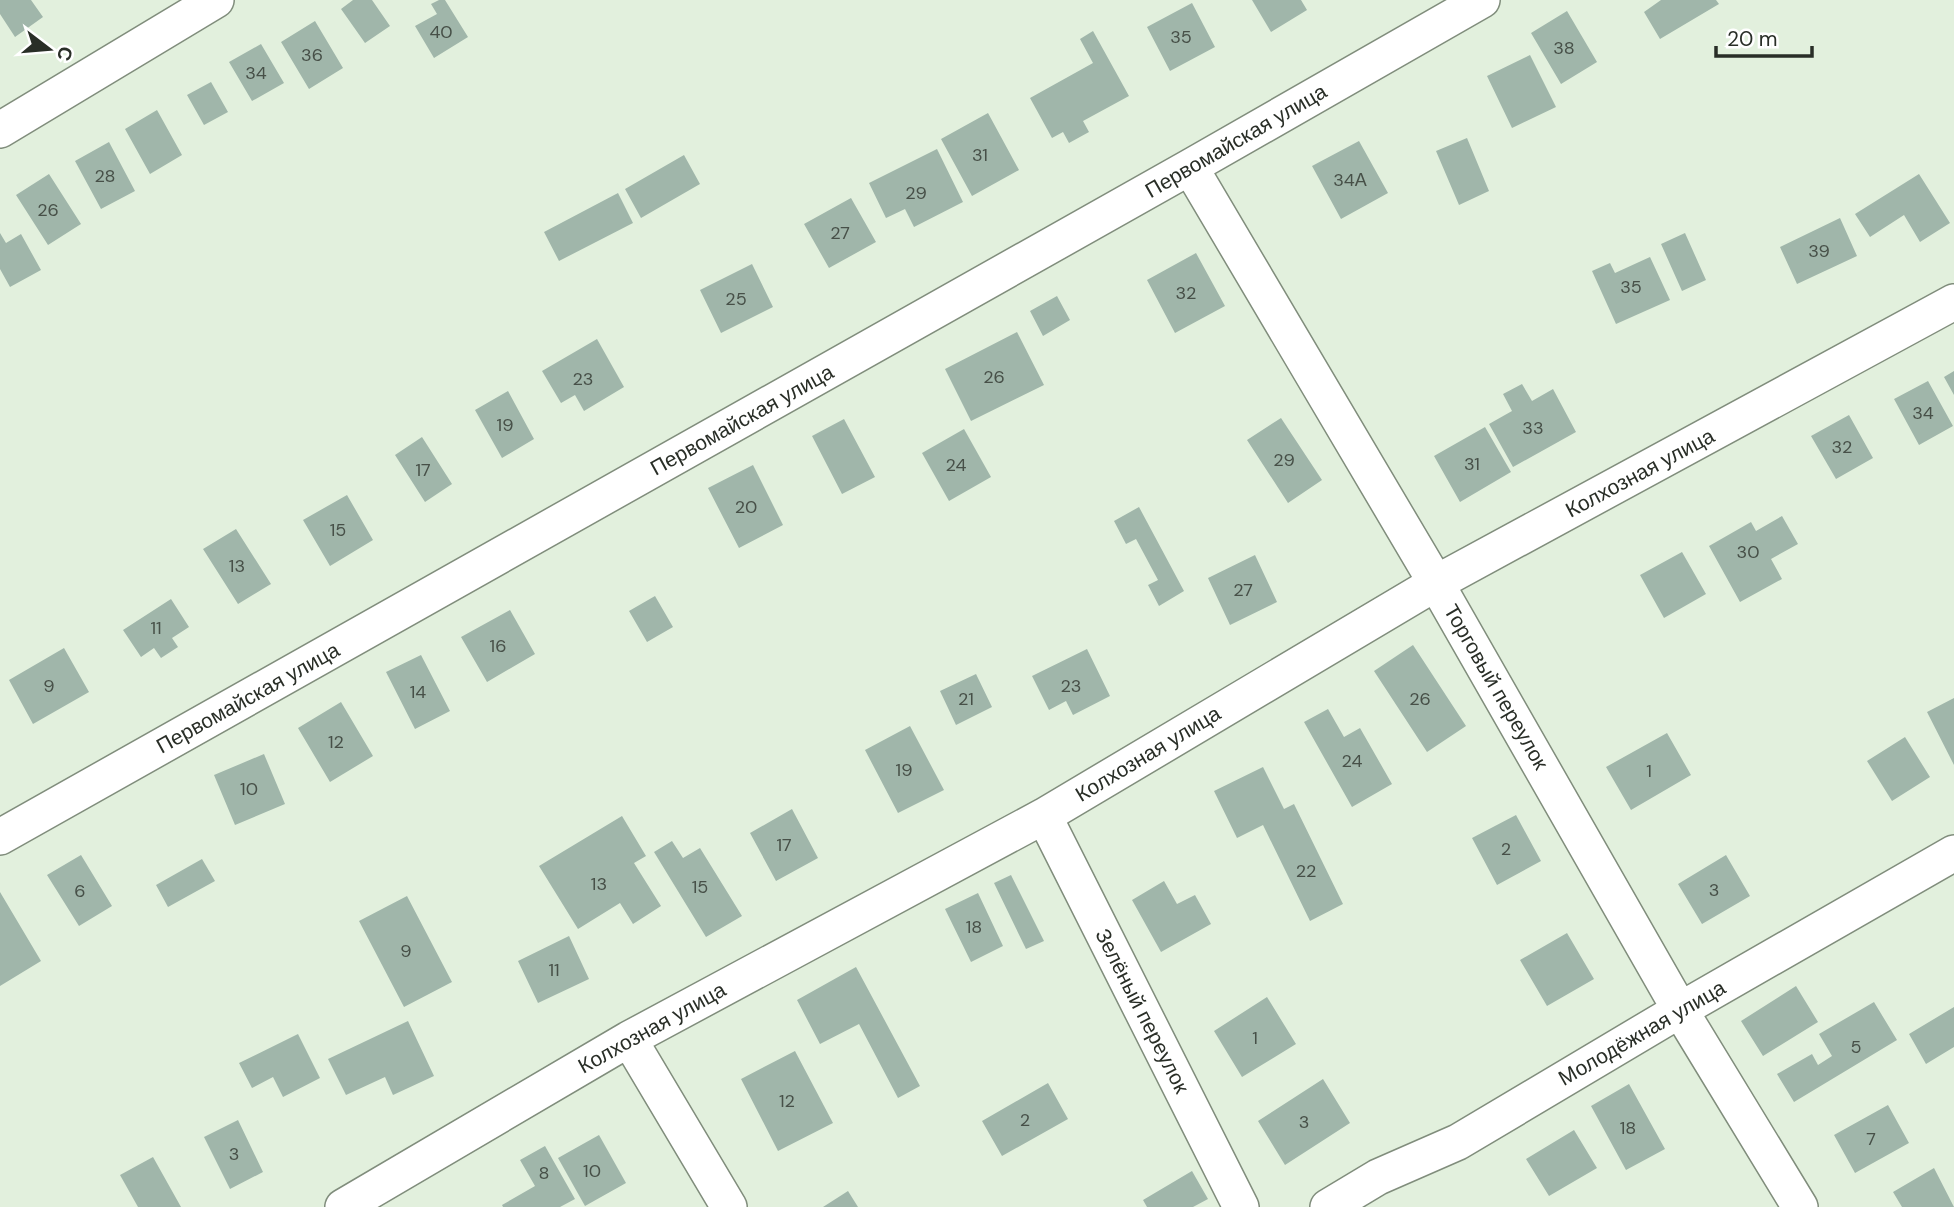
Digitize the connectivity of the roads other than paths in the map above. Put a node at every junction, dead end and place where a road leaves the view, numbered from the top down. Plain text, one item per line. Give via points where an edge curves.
1 (216, 0) edge
2 (1482, 0) edge
3 (0, 130) edge
4 (1190, 167) junction
5 (1954, 302) edge
6 (1436, 583) junction
7 (1044, 816) junction
8 (0, 837) edge
9 (1954, 853) edge
10 (1680, 1010) junction
11 (629, 1039) junction
12 (343, 1207) edge
13 (729, 1207) edge
14 (1241, 1207) edge
15 (1328, 1207) edge
16 (1800, 1207) edge

1 - 3 street
2 - 4 street, Первомайская улица
4 - 6 street, Торговый переулок
4 - 8 street, Первомайская улица
5 - 6 street, Колхозная улица
6 - 7 street, Колхозная улица
6 - 10 street, Торговый переулок
7 - 11 street, Колхозная улица
7 - 14 street, Зелёный переулок
9 - 10 street, Молодёжная улица
10 - 15 street, Молодёжная улица via 1458,1142 1378,1177
10 - 16 street, Торговый переулок
11 - 12 street, Колхозная улица
11 - 13 street

